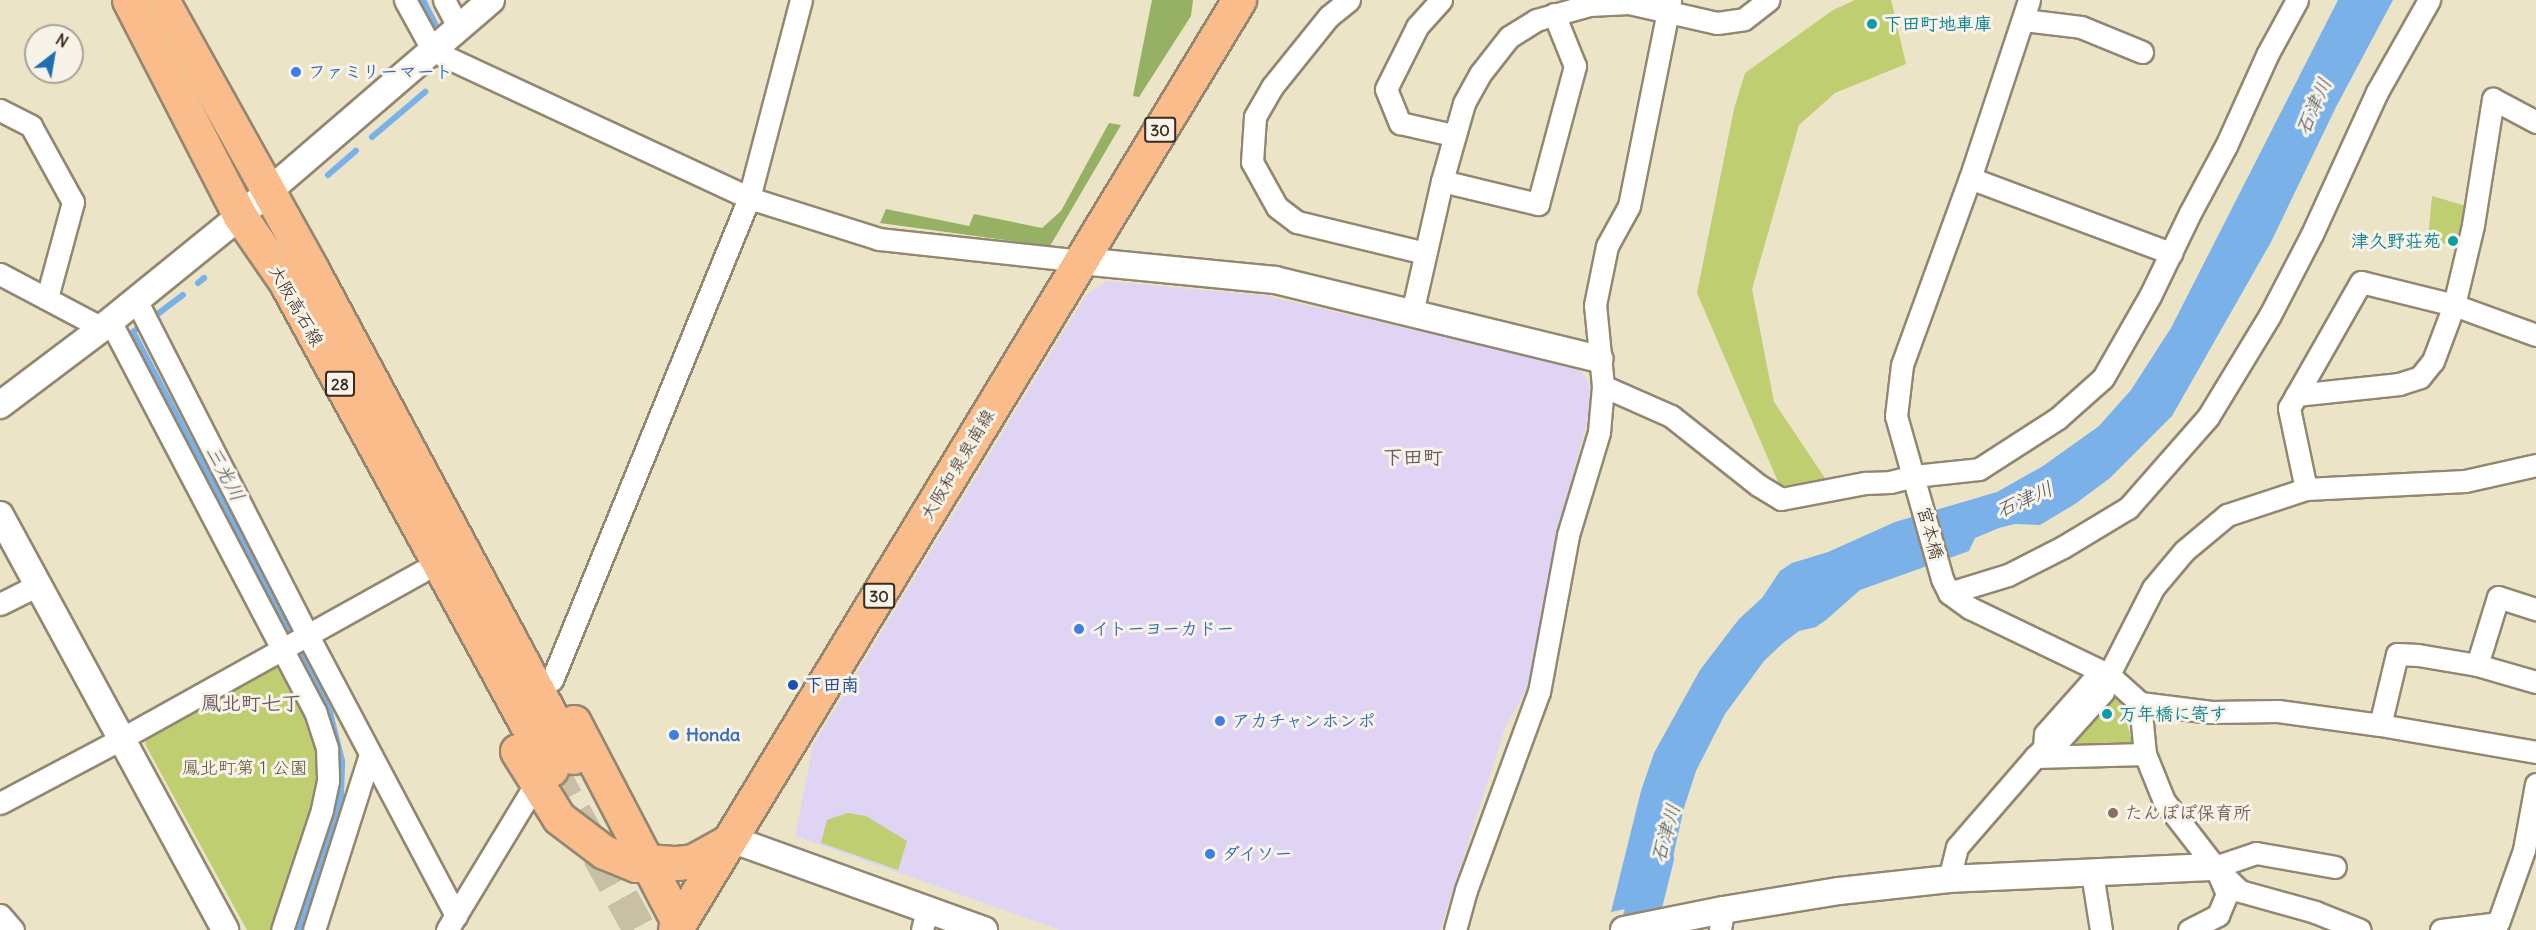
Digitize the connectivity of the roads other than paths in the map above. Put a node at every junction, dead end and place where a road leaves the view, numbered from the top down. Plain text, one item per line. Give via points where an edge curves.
1 (129, 0) edge
2 (162, 0) edge
3 (405, 0) edge
4 (444, 0) edge
5 (491, 0) edge
6 (801, 0) edge
7 (1239, 0) edge
8 (1349, 0) edge
9 (1441, 0) edge
10 (1768, 0) edge
11 (2297, 0) edge
12 (2429, 0) edge
13 (1669, 6) edge
14 (2026, 10) edge
15 (1554, 14) junction
16 (459, 28) junction
17 (434, 51) junction
18 (2142, 52) dead end
19 (0, 110) edge
20 (2536, 122) edge
21 (1453, 135) junction
22 (1970, 178) junction
23 (1442, 181) junction
24 (268, 192) junction
25 (749, 198) junction
26 (240, 216) junction
27 (1425, 253) junction
28 (2171, 253) junction
29 (1082, 261) junction
30 (0, 274) edge
31 (47, 298) junction
32 (136, 300) junction
33 (2454, 305) junction
34 (1412, 313) junction
35 (106, 325) junction
36 (2536, 335) edge
37 (1599, 359) junction
38 (1603, 386) junction
39 (2296, 395) junction
40 (0, 405) edge
41 (2536, 465) edge
42 (1916, 481) junction
43 (2306, 489) junction
44 (0, 515) edge
45 (421, 572) junction
46 (38, 585) junction
47 (1945, 586) junction
48 (0, 604) edge
49 (2536, 609) edge
50 (294, 641) junction
51 (2477, 665) junction
52 (552, 680) junction
53 (2536, 682) edge
54 (2106, 683) junction
55 (2140, 702) junction
56 (2380, 724) junction
57 (119, 740) junction
58 (2045, 750) junction
59 (2536, 752) edge
60 (2145, 754) junction
61 (370, 755) junction
62 (554, 770) junction
63 (2536, 783) edge
64 (0, 802) edge
65 (731, 839) junction
66 (646, 861) junction
67 (2215, 867) junction
68 (2335, 867) dead end
69 (2092, 873) junction
70 (1949, 879) junction
71 (0, 915) edge
72 (925, 920) edge
73 (1722, 920) edge
74 (452, 923) edge
75 (680, 928) edge
76 (13, 930) edge
77 (225, 930) edge
78 (282, 930) edge
79 (314, 930) edge
80 (984, 930) edge
81 (1455, 930) edge
82 (1624, 930) edge
83 (2101, 930) edge
84 (2189, 930) edge
85 (2360, 930) edge
86 (2441, 930) edge

1 - 26 main road, 大阪高石線 / 28
2 - 24 main road, 大阪高石線 / 28
3 - 17 street
4 - 16 street
5 - 16 street
6 - 25 street
7 - 29 main road, 大阪和泉泉南線 / 30
8 - 27 street via 1329,16 1272,87 1255,117 1252,162 1277,207 1297,222
9 - 21 street via 1417,27 1386,89 1400,123
10 - 13 street via 1744,19 1717,23
11 - 28 street via 2266,55 2226,146
12 - 47 street via 2377,92 2276,305 2208,417 2128,508 2008,576
13 - 15 street via 1589,5
13 - 37 street via 1629,206 1607,246 1595,305
14 - 18 street
14 - 22 street, 宮本橋
15 - 21 street via 1536,20 1501,45 1470,89
15 - 23 street via 1575,66 1539,204
16 - 17 street
17 - 24 street
17 - 25 street
19 - 31 street via 31,126 73,202
20 - 33 street via 2493,99 2473,225
21 - 23 street
22 - 28 street
22 - 42 street, 宮本橋 via 1902,365 1896,416
23 - 27 street
24 - 26 street
24 - 52 main road via 321,256
24 - 62 main road, 大阪高石線 / 28
25 - 29 street via 879,239
25 - 52 street
26 - 32 street
26 - 45 main road via 247,252
26 - 62 main road, 大阪高石線 / 28 via 285,281
27 - 34 street
28 - 42 street via 2103,378 2080,400 1979,469
29 - 34 street via 1275,280
29 - 65 main road, 大阪和泉泉南線 / 30
30 - 31 street
31 - 35 street
32 - 35 street
32 - 50 street
33 - 36 street
33 - 39 street via 2433,361 2420,376 2399,384
33 - 39 street via 2361,282
34 - 37 street
35 - 40 street
35 - 50 street
37 - 38 street
38 - 42 street via 1671,416 1781,499
38 - 81 street via 1599,432 1568,535 1539,692
39 - 43 street via 2289,408
41 - 43 street via 2464,481
42 - 47 street, 宮本橋
43 - 54 street via 2228,515 2184,551 2153,588
44 - 46 street
45 - 50 street
45 - 62 main road
46 - 48 street
46 - 57 street
47 - 54 street via 1970,608
49 - 51 street via 2498,597
50 - 57 street
50 - 61 street
50 - 78 street via 327,748 328,781
51 - 53 street
51 - 56 street via 2397,654
52 - 66 main road
54 - 55 street
54 - 58 street via 2093,680 2045,734
55 - 56 street via 2211,712 2278,711
55 - 60 street
56 - 59 street
57 - 64 street
57 - 77 street
58 - 60 street
58 - 70 street via 1957,847
60 - 67 street via 2164,801
61 - 74 street
61 - 79 street
62 - 66 main road via 559,818 604,852 636,865
62 - 74 street
63 - 86 street via 2524,850 2498,923
65 - 66 main road via 693,861
65 - 72 street
65 - 75 main road, 大阪和泉泉南線 / 30
66 - 75 main road
67 - 68 street via 2256,853
67 - 69 street
67 - 84 street via 2227,894 2223,905 2218,915
67 - 85 street via 2240,891 2315,912
69 - 70 street
69 - 83 street
70 - 73 street via 1839,891
71 - 76 street
72 - 80 street
73 - 82 street via 1690,918

